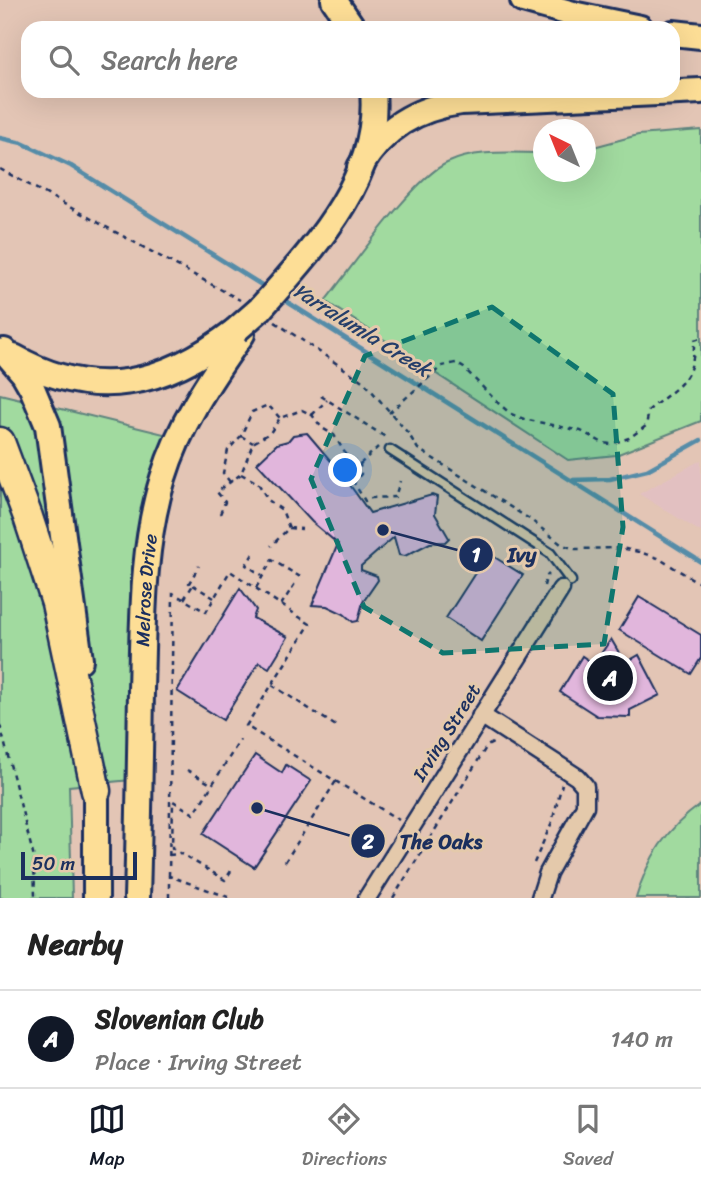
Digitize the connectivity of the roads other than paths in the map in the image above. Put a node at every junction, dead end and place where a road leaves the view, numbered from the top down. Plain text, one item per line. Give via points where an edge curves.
1 (334, 0) edge
2 (523, 0) edge
3 (348, 21) edge
4 (606, 21) edge
5 (680, 34) edge
6 (701, 36) edge
7 (701, 91) edge
8 (680, 92) edge
9 (373, 98) edge
10 (546, 98) edge
11 (360, 167) junction
12 (239, 332) junction
13 (2, 350) edge
14 (0, 443) edge
15 (390, 450) dead end
16 (566, 585) joint
17 (481, 715) junction
18 (96, 792) junction
19 (96, 898) edge
20 (137, 898) edge
21 (367, 898) edge
22 (540, 898) edge

1 - 3 main road
2 - 4 main road
5 - 6 main road
7 - 8 main road
9 - 11 main road via 372,135
10 - 11 main road via 439,105 416,113 376,144
11 - 12 main road, bridge via 343,203 302,261
12 - 13 main road via 170,371 120,382 67,379
12 - 20 main road, Melrose Drive via 180,435 151,527 142,644
13 - 18 main road via 24,374 48,426
14 - 18 highway via 56,603
15 - 16 lane via 550,553
16 - 17 street, Irving Street
17 - 21 street, Irving Street
17 - 22 street via 585,786 585,806 548,873
18 - 19 main road

